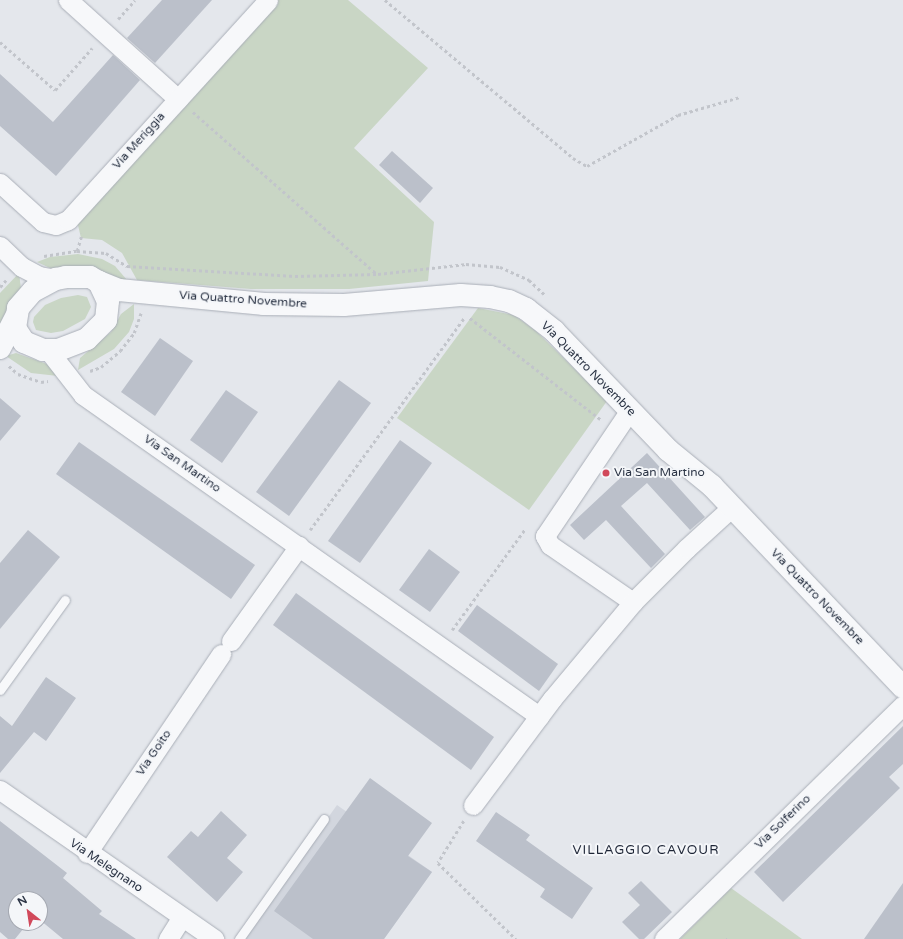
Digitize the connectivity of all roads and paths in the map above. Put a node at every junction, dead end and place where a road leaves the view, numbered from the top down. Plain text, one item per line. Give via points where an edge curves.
1 (68, 0) edge
2 (268, 0) edge
3 (385, 0) edge
4 (0, 42) edge
5 (55, 90) dead end
6 (740, 97) dead end
7 (178, 99) junction
8 (0, 183) edge
9 (0, 246) edge
10 (22, 267) junction
11 (378, 274) junction
12 (56, 279) junction
13 (99, 282) junction
14 (0, 287) edge
15 (144, 293) junction
16 (549, 298) dead end
17 (20, 308) junction
18 (109, 310) junction
19 (24, 342) junction
20 (72, 345) junction
21 (0, 348) edge
22 (48, 350) junction
23 (0, 353) edge
24 (70, 378) junction
25 (630, 410) junction
26 (602, 421) dead end
27 (732, 507) junction
28 (298, 546) junction
29 (65, 600) dead end
30 (633, 602) junction
31 (903, 687) edge
32 (0, 690) edge
33 (903, 705) edge
34 (539, 716) junction
35 (0, 790) edge
36 (473, 805) joint
37 (324, 819) dead end
38 (87, 853) junction
39 (182, 917) junction
40 (168, 939) edge
41 (214, 939) edge
42 (239, 939) edge
43 (516, 939) edge
44 (664, 939) edge

1 - 7 street
2 - 7 street, Via Meriggia
3 - 6 path via 573,158 587,166 678,115
4 - 5 path
7 - 8 street, Via Meriggia via 68,220 56,225 43,222
7 - 11 path
9 - 10 street
10 - 11 path via 49,254 77,251 106,253 127,266 295,276
10 - 12 street via 39,276
10 - 14 path
10 - 17 street via 27,287
11 - 16 path via 466,264 500,267 529,280
12 - 13 street via 76,276 90,277
12 - 17 street
13 - 15 street, Via Quattro Novembre via 119,290
13 - 18 street via 105,291
15 - 18 street
15 - 25 street, Via Quattro Novembre via 272,304 344,305 461,295 509,301 526,309 554,331
17 - 19 street via 15,328
17 - 21 street
18 - 20 street via 98,330
19 - 22 street
19 - 23 street
20 - 22 street
20 - 24 street
22 - 24 street, Via San Martino
24 - 28 street, Via San Martino via 83,395
25 - 27 street, Via Quattro Novembre via 668,450 712,486
25 - 30 street via 545,536 550,545
26 - 28 path via 466,315
27 - 30 street
27 - 31 street, Via Quattro Novembre
28 - 34 street, Via San Martino
28 - 38 street, Via Goito
29 - 32 lane
30 - 34 street
33 - 44 street, Via Solferino
34 - 36 street
35 - 38 street, Via Melegnano
36 - 43 path via 438,863
37 - 42 lane
38 - 39 street, Via Melegnano
39 - 40 street
39 - 41 street, Via Melegnano

